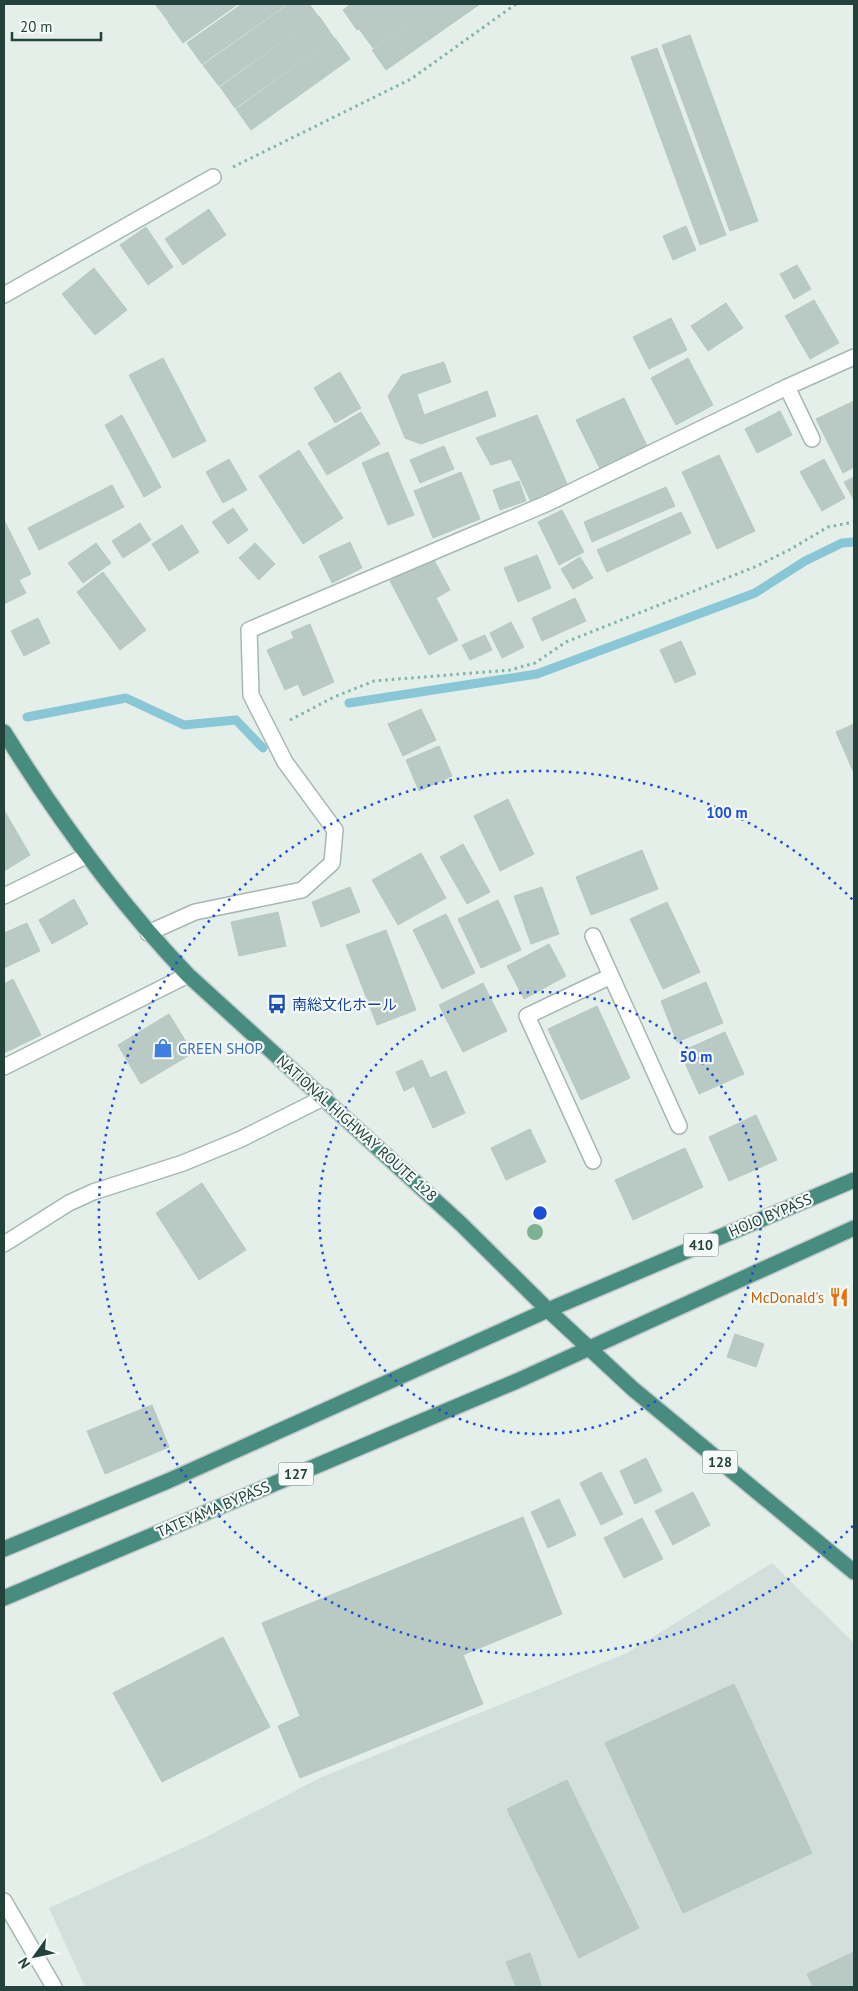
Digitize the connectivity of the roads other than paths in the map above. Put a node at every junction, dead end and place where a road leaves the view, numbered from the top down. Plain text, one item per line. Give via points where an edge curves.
1 (212, 177) road end
2 (4, 295) edge
3 (854, 357) edge
4 (787, 387) junction
5 (812, 439) dead end
6 (4, 732) edge
7 (86, 856) junction
8 (4, 896) edge
9 (148, 933) junction
10 (593, 936) dead end
11 (188, 975) junction
12 (611, 976) junction
13 (4, 1067) edge
14 (325, 1097) junction
15 (679, 1126) dead end
16 (593, 1161) dead end
17 (854, 1180) edge
18 (854, 1228) edge
19 (4, 1244) edge
20 (548, 1310) junction
21 (588, 1348) junction
22 (4, 1549) edge
23 (854, 1572) edge
24 (4, 1598) edge
25 (4, 1900) edge
26 (54, 1987) edge

1 - 2 street
3 - 4 street
4 - 5 street
4 - 9 street via 548,503 249,630 251,695 285,762 335,830 332,863 302,890 195,912
6 - 7 highway, NATIONAL HIGHWAY ROUTE 128 / 128 via 31,778
7 - 8 street
7 - 9 highway, NATIONAL HIGHWAY ROUTE 128 / 128
9 - 11 highway, NATIONAL HIGHWAY ROUTE 128 / 128
10 - 12 street
11 - 13 street
11 - 14 highway, NATIONAL HIGHWAY ROUTE 128 / 128
12 - 15 street
12 - 16 street via 527,1016
14 - 19 street via 241,1139 183,1163 92,1192
14 - 20 highway, NATIONAL HIGHWAY ROUTE 128 / 128
17 - 20 highway, HOJO BYPASS / 410
18 - 21 highway
20 - 21 highway, 128
20 - 22 highway via 168,1481
21 - 23 highway, 128 via 687,1435
21 - 24 highway, TATEYAMA BYPASS / 127
25 - 26 street

